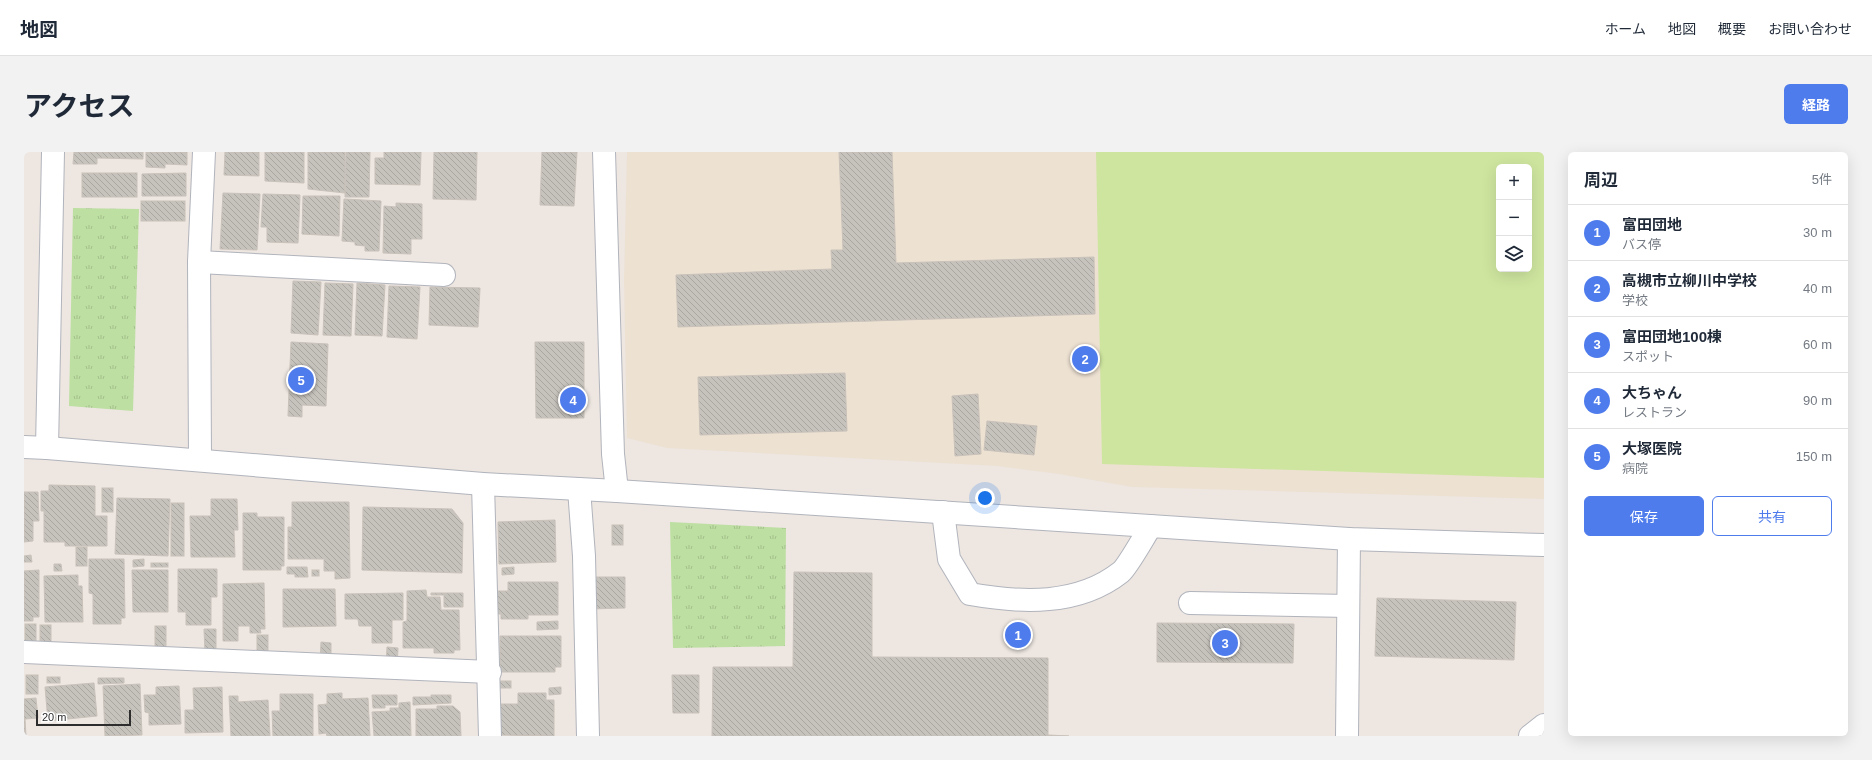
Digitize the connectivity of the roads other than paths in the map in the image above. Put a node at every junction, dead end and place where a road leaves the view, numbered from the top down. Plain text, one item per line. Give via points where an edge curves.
1 (53, 152) edge
2 (204, 152) edge
3 (604, 152) edge
4 (198, 262) junction
5 (444, 274) dead end
6 (24, 447) edge
7 (47, 448) junction
8 (200, 460) junction
9 (483, 484) junction
10 (580, 489) junction
11 (617, 491) junction
12 (942, 512) junction
13 (1151, 526) junction
14 (1349, 539) junction
15 (1544, 545) edge
16 (1190, 603) dead end
17 (1348, 606) junction
18 (24, 652) edge
19 (490, 672) junction
20 (1544, 725) edge
21 (490, 736) edge
22 (588, 736) edge
23 (1347, 736) edge
24 (1530, 736) edge

1 - 7 street
2 - 4 street
3 - 11 street via 613,454
4 - 5 street
4 - 8 street
6 - 7 street
7 - 8 street
8 - 9 street
9 - 10 street
9 - 19 street
10 - 11 street
10 - 22 street
11 - 12 street
12 - 13 street
12 - 13 street via 950,559 970,594 997,599 1051,600 1088,592 1122,571
13 - 14 street
14 - 15 street
14 - 17 street
16 - 17 street
17 - 23 street
18 - 19 street
19 - 21 street
20 - 24 street

